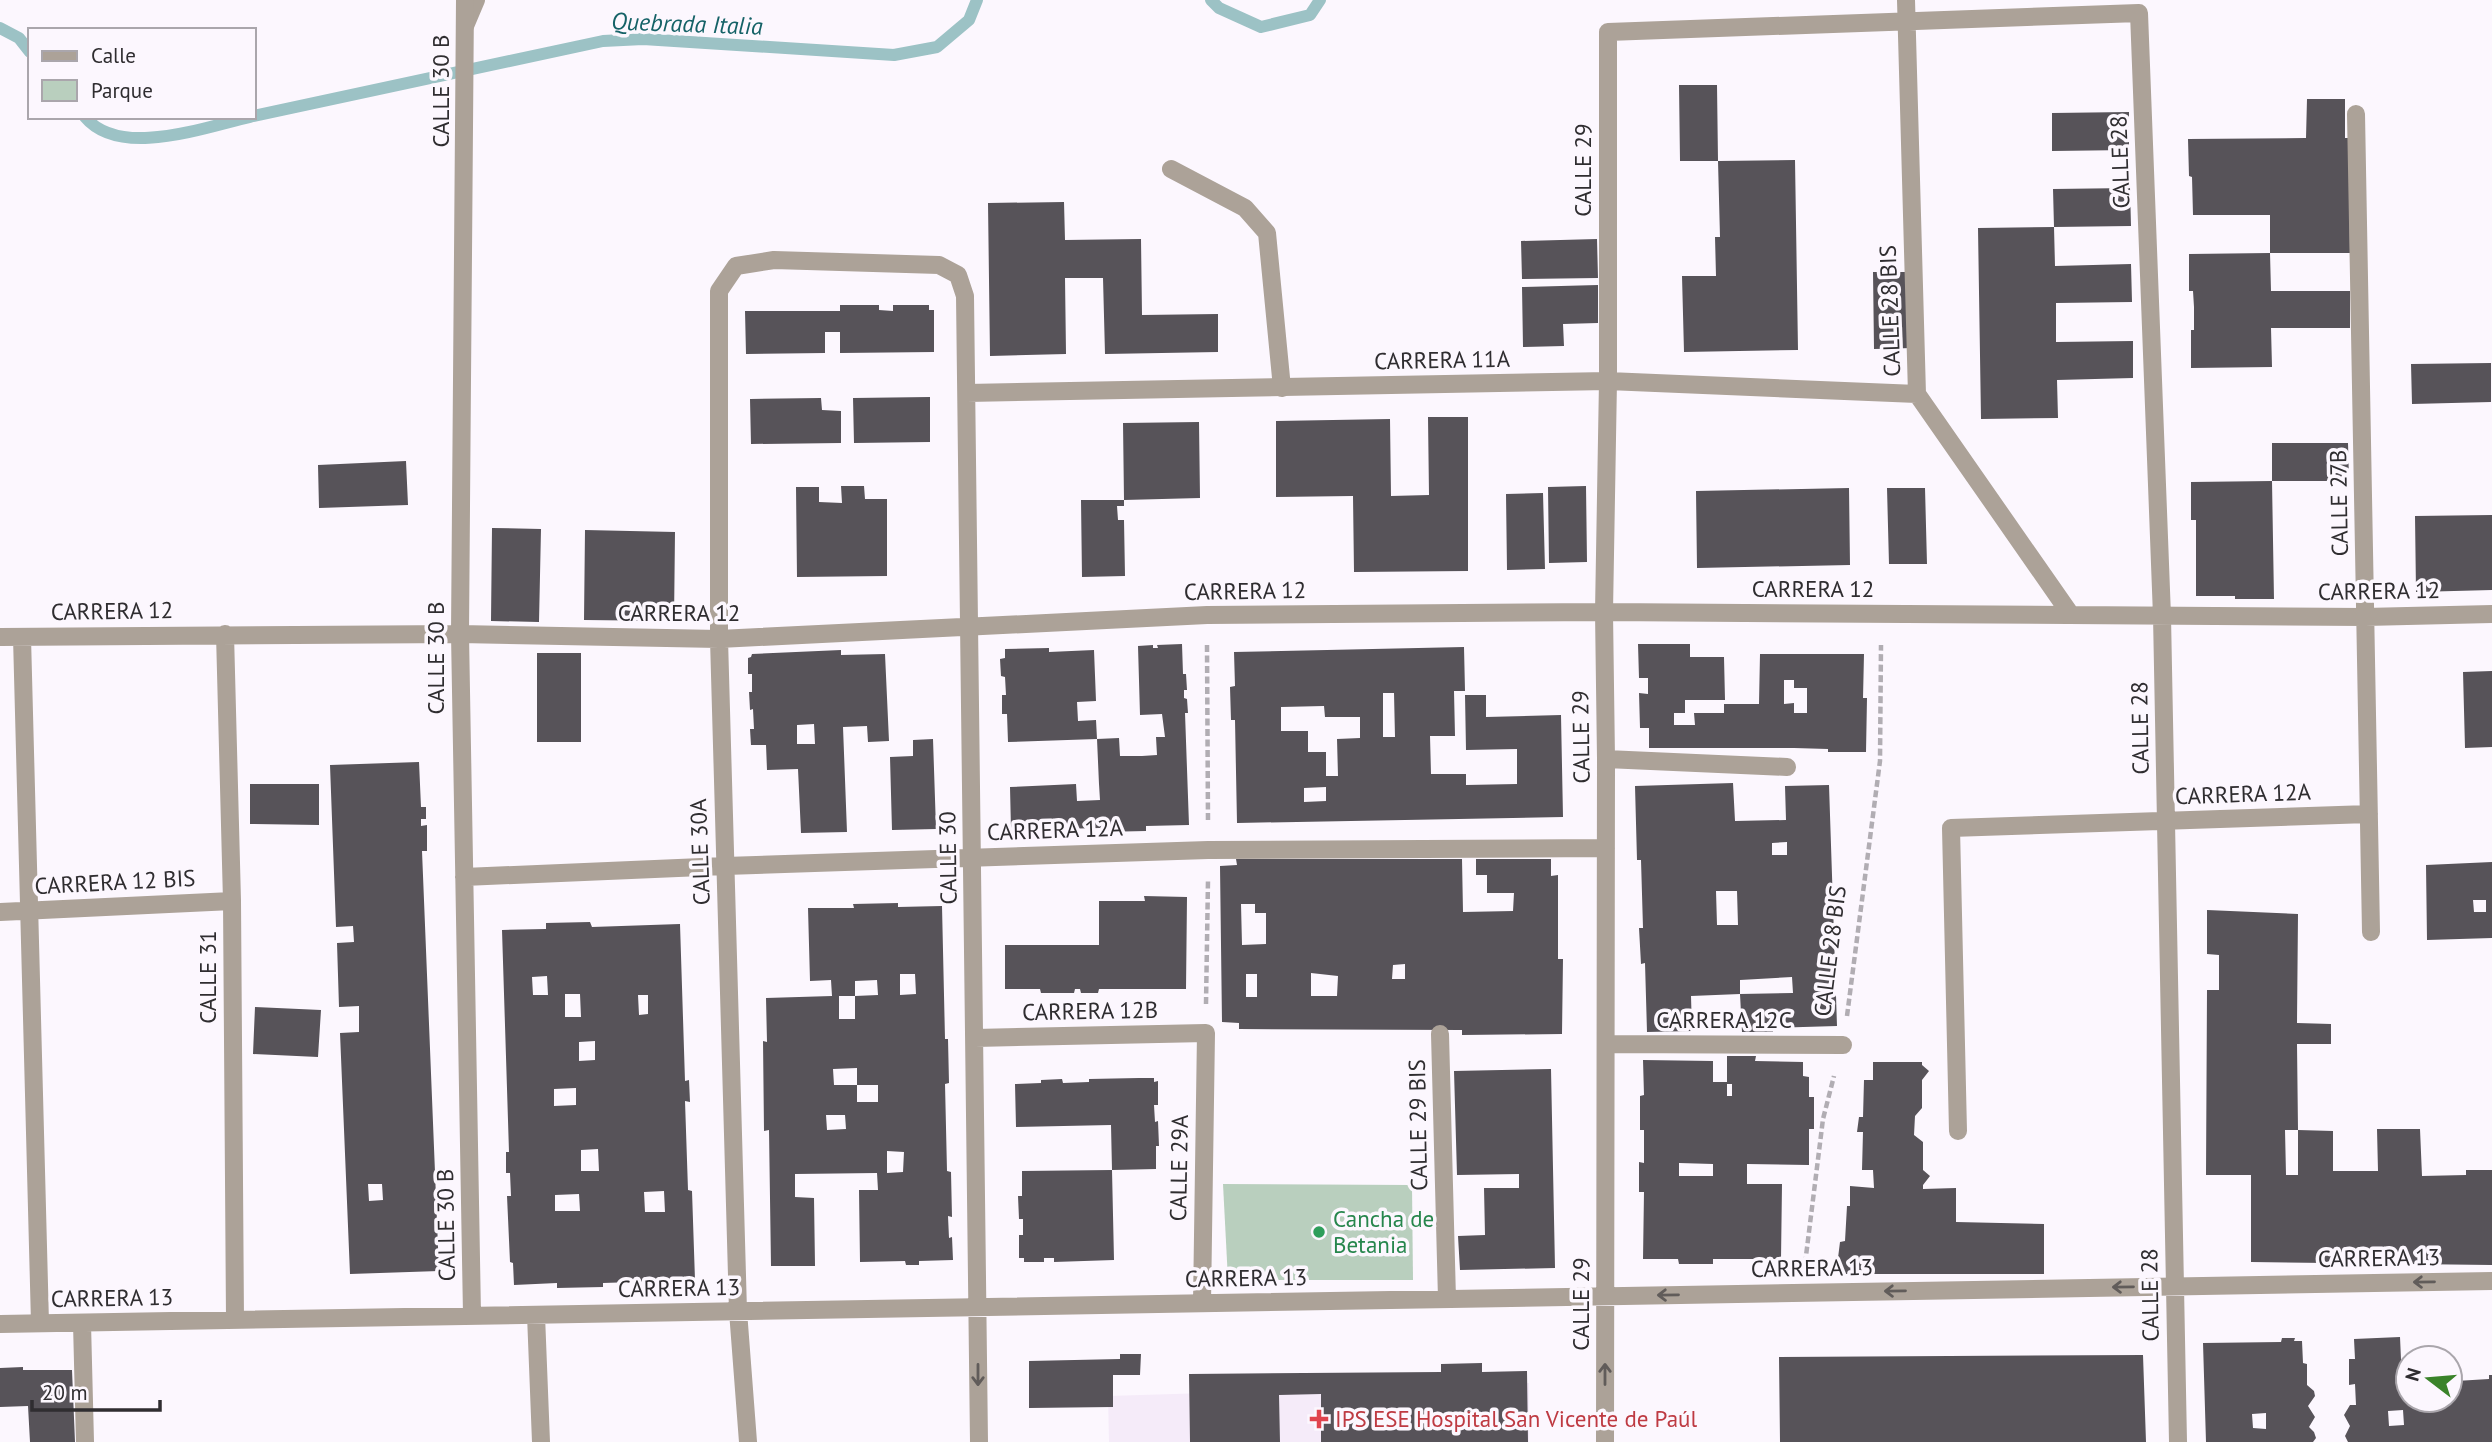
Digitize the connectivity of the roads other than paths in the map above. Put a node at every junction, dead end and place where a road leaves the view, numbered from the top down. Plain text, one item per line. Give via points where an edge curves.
1 (465, 0) edge
2 (476, 0) edge
3 (1906, 0) edge
4 (1907, 21) junction
5 (466, 26) junction
6 (2356, 114) dead end
7 (1171, 169) dead end
8 (958, 275) joint
9 (1608, 381) junction
10 (1282, 388) junction
11 (967, 393) junction
12 (1917, 394) junction
13 (1604, 612) junction
14 (2492, 614) edge
15 (2071, 615) junction
16 (2162, 616) junction
17 (2365, 617) junction
18 (967, 628) junction
19 (225, 634) junction
20 (460, 634) junction
21 (0, 636) edge
22 (22, 637) junction
23 (719, 639) junction
24 (1606, 759) junction
25 (1787, 767) dead end
26 (2369, 814) junction
27 (2166, 821) junction
28 (1606, 848) junction
29 (973, 857) junction
30 (725, 866) junction
31 (464, 877) junction
32 (232, 901) junction
33 (29, 910) junction
34 (0, 912) edge
35 (2371, 933) dead end
36 (1206, 1033) joint
37 (1440, 1034) dead end
38 (975, 1038) junction
39 (1605, 1044) junction
40 (1843, 1045) road end
41 (1958, 1131) dead end
42 (2492, 1281) edge
43 (2175, 1286) junction
44 (1605, 1296) junction
45 (1447, 1298) junction
46 (1202, 1303) junction
47 (978, 1307) junction
48 (738, 1311) junction
49 (472, 1315) junction
50 (536, 1315) junction
51 (235, 1320) junction
52 (40, 1323) junction
53 (82, 1323) junction
54 (0, 1324) edge
55 (85, 1442) edge
56 (541, 1442) edge
57 (748, 1442) edge
58 (979, 1442) edge
59 (1605, 1442) edge
60 (2178, 1442) edge

1 - 5 street, CALLE 30 B
2 - 5 street
3 - 4 street, CALLE 28 BIS
4 - 9 street, CALLE 29 via 1608,32
4 - 12 street, CALLE 28 BIS
4 - 16 street, CALLE 28 via 2139,13
5 - 20 street, CALLE 30 B
6 - 17 street, CALLE 27B
7 - 10 street via 1245,208 1266,233
8 - 11 street, CALLE 30 via 965,296
8 - 23 street, CALLE 30A via 939,265 774,260 736,266 719,291
9 - 10 street, CARRERA 11A
9 - 12 street, CARRERA 11A
9 - 13 street, CALLE 29
10 - 11 street, CARRERA 11A
11 - 18 street, CALLE 30
12 - 15 street, CALLE 28 BIS
13 - 15 street, CARRERA 12
13 - 18 street, CARRERA 12 via 1207,615
13 - 24 street, CALLE 29
14 - 17 street, CARRERA 12
15 - 16 street, CARRERA 12
16 - 17 street, CARRERA 12
16 - 27 street, CALLE 28
17 - 26 street, CALLE 27B
18 - 23 street, CARRERA 12
18 - 29 street, CALLE 30
19 - 20 street, CARRERA 12
19 - 22 street, CARRERA 12
19 - 32 street, CALLE 31
20 - 23 street, CARRERA 12
20 - 31 street, CALLE 30 B
21 - 22 street, CARRERA 12
22 - 33 street
23 - 30 street, CALLE 30A
24 - 25 street
24 - 28 street, CALLE 29
26 - 27 street, CARRERA 12A
26 - 35 street, CALLE 27B
27 - 41 street, CARRERA 12A via 1951,828
27 - 43 street, CALLE 28
28 - 29 street, CARRERA 12A via 1208,850
28 - 39 street, CALLE 29
29 - 30 street, CARRERA 12A
29 - 38 street, CALLE 30
30 - 31 street, CARRERA 12A
30 - 48 street, CALLE 30A
31 - 49 street, CALLE 30 B
32 - 33 street, CARRERA 12 BIS
32 - 51 street, CALLE 31
33 - 34 street, CARRERA 12 BIS
33 - 52 street
36 - 38 street, CARRERA 12B
36 - 46 street, CALLE 29A
37 - 45 street, CALLE 29 BIS
38 - 47 street, CALLE 30
39 - 40 street, CARRERA 12C
39 - 44 street, CALLE 29
42 -> 43 street, CARRERA 13
43 -> 44 street, CARRERA 13
43 - 60 street, CALLE 28
44 - 45 street, CARRERA 13
59 -> 44 street, CALLE 29
45 - 46 street, CARRERA 13
46 - 47 street, CARRERA 13
47 - 48 street, CARRERA 13
47 -> 58 street, CALLE 30
48 - 50 street, CARRERA 13
48 - 57 street, CALLE 30A
49 - 50 street, CARRERA 13
49 - 51 street, CARRERA 13
50 - 56 street
51 - 53 street, CARRERA 13
52 - 53 street, CARRERA 13
52 - 54 street, CARRERA 13
53 - 55 street

